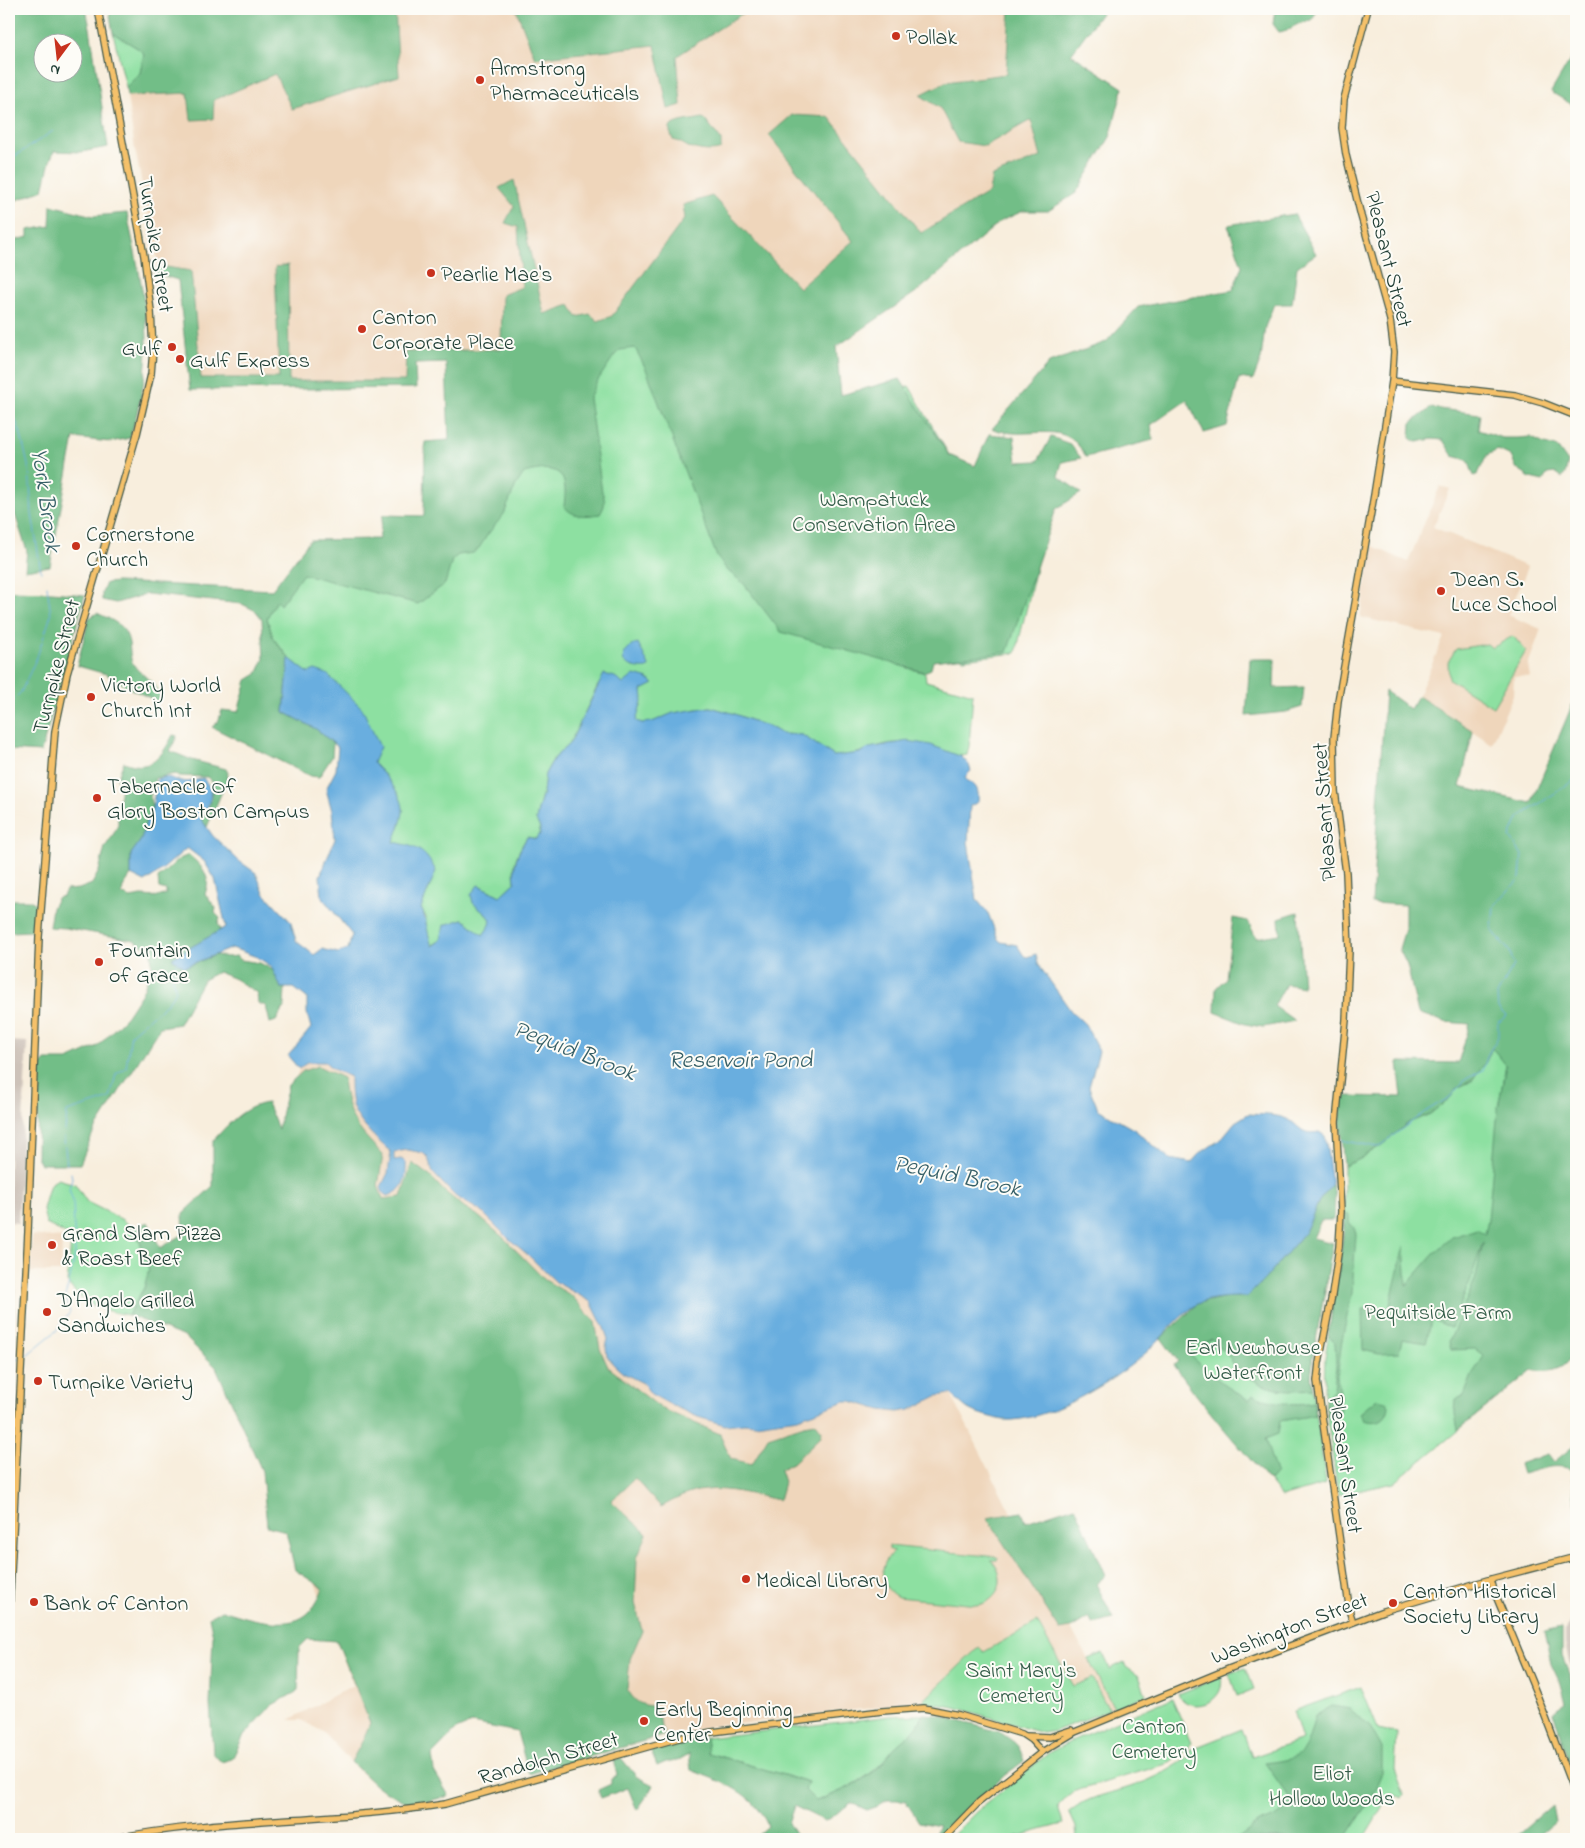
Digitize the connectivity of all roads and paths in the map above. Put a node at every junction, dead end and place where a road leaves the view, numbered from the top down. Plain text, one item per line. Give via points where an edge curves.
1 (98, 9) edge
2 (1368, 9) edge
3 (1392, 381) junction
4 (1576, 416) edge
5 (1576, 1557) edge
6 (1491, 1579) junction
7 (9, 1614) edge
8 (1353, 1622) junction
9 (1104, 1719) junction
10 (1022, 1734) junction
11 (1032, 1737) junction
12 (1044, 1750) junction
13 (1576, 1797) edge
14 (112, 1839) edge
15 (943, 1839) edge

1 - 7 main road, Turnpike Street via 146,270 153,350 138,434 67,674 55,730 39,937 29,1223
2 - 3 main road, Pleasant Street via 1344,99 1342,128 1360,216 1390,320 1394,352
3 - 4 main road via 1515,396
3 - 8 main road, Pleasant Street via 1334,738 1335,790 1346,873 1349,950 1336,1122 1341,1211 1339,1247 1317,1380
5 - 6 main road, Washington Street
6 - 8 main road, Washington Street
6 - 13 main road
8 - 9 main road, Washington Street
9 - 11 main road, Washington Street via 1050,1737
9 - 12 main road, Washington Street
10 - 11 main road, Washington Street
10 - 12 main road, Randolph Street
10 - 14 main road, Randolph Street via 943,1711 895,1709 679,1738 445,1804 391,1812 199,1826
11 - 12 main road via 1042,1741
12 - 15 main road, Washington Street via 979,1802

